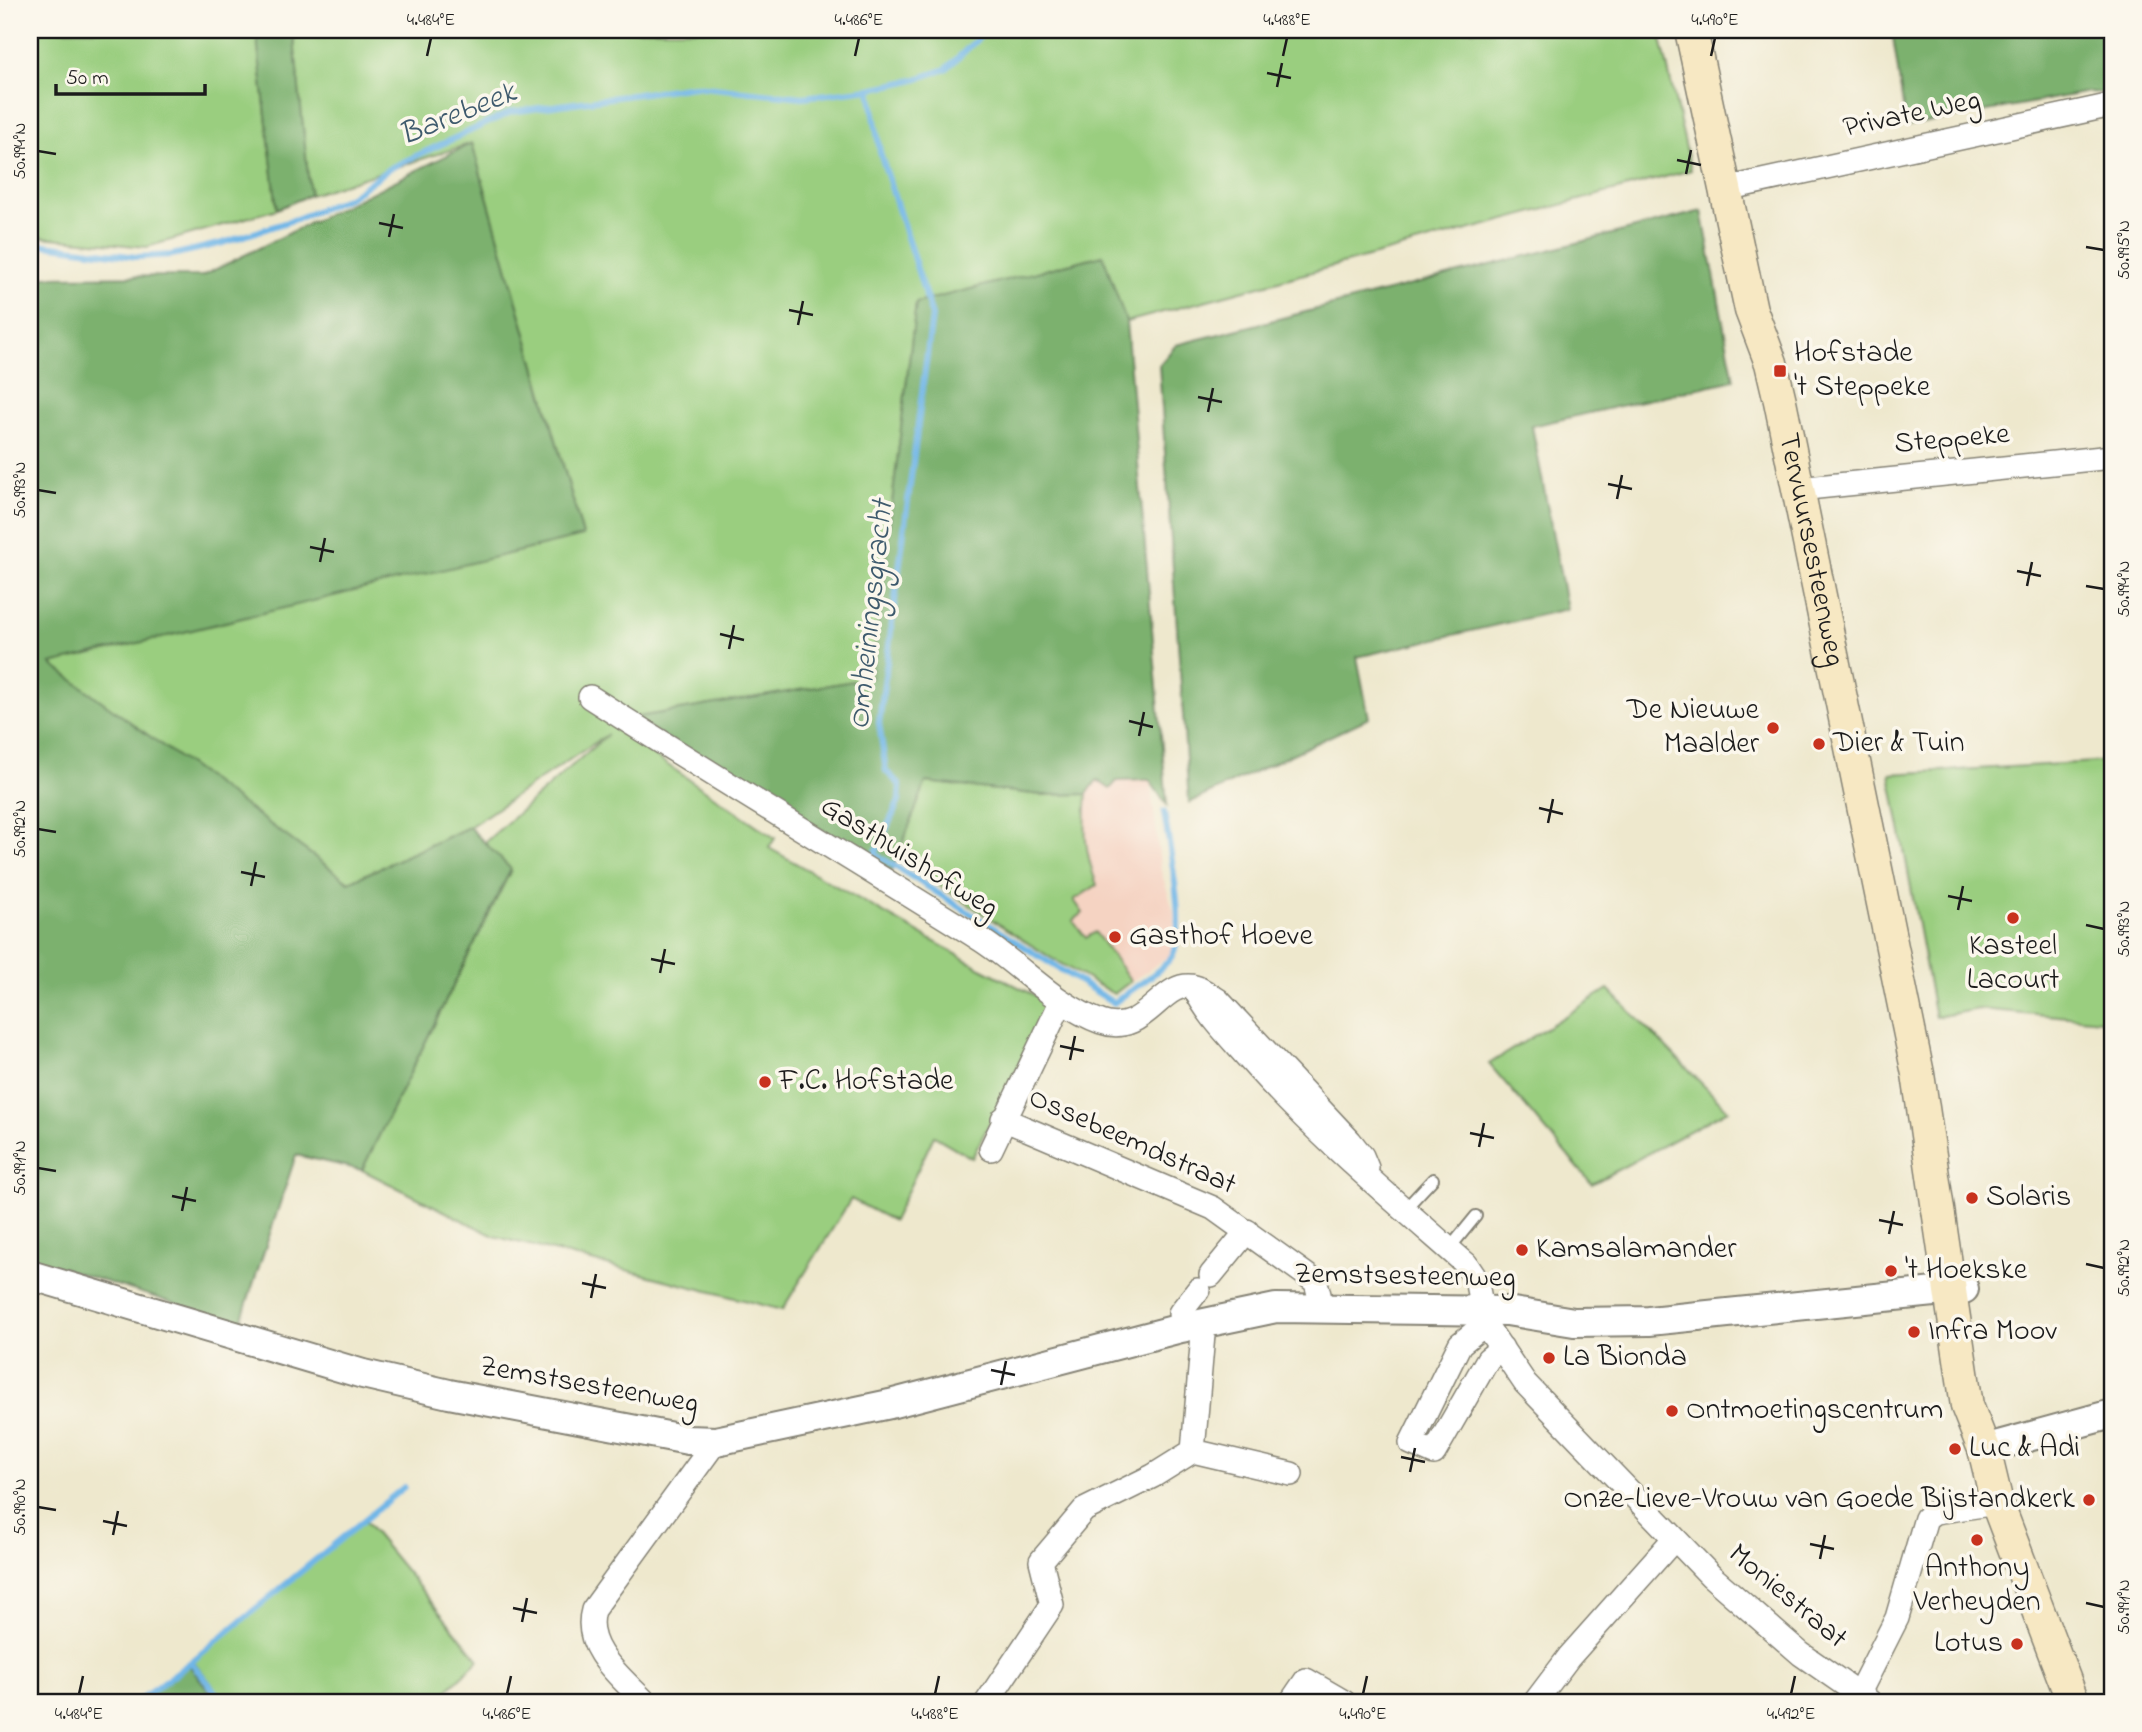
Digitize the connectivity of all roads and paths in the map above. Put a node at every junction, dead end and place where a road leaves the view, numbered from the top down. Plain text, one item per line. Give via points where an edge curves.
1 (1692, 30) edge
2 (2112, 105) edge
3 (1725, 189) junction
4 (2112, 457) edge
5 (1798, 489) junction
6 (590, 697) dead end
7 (1061, 1002) junction
8 (1003, 1119) junction
9 (991, 1149) dead end
10 (1433, 1180) dead end
11 (1405, 1210) junction
12 (1476, 1216) dead end
13 (1247, 1231) junction
14 (1449, 1249) junction
15 (30, 1275) edge
16 (1957, 1290) junction
17 (1322, 1307) junction
18 (1483, 1317) junction
19 (1192, 1325) junction
20 (1502, 1348) junction
21 (2112, 1414) edge
22 (716, 1441) junction
23 (1983, 1449) junction
24 (1193, 1451) junction
25 (1291, 1474) dead end
26 (1997, 1503) junction
27 (1674, 1539) junction
28 (1864, 1698) edge
29 (645, 1702) edge
30 (988, 1702) edge
31 (1291, 1702) edge
32 (1344, 1702) edge
33 (1535, 1702) edge
34 (2073, 1702) edge

1 - 3 main road, Tervuursesteenweg
2 - 3 street, Private Weg
3 - 5 main road, Tervuursesteenweg via 1751,310 1771,363
4 - 5 street, Steppeke
5 - 16 main road, Tervuursesteenweg via 1918,1074
6 - 7 street, Gasthuishofweg via 984,942
7 - 8 street, Ossebeemdstraat
7 - 11 street, Gasthuishofweg via 1120,1026 1132,1023 1177,989 1194,987 1203,1006 1226,1020 1323,1125 1351,1165 1371,1177
8 - 9 street, Ossebeemdstraat
8 - 13 street, Ossebeemdstraat via 1213,1208
10 - 11 lane
11 - 14 street, Gasthuishofweg
12 - 14 lane
13 - 17 street, Ossebeemdstraat via 1316,1282
13 - 19 street via 1180,1313
14 - 18 street, Gasthuishofweg via 1476,1279
15 - 22 street, Zemstsesteenweg via 376,1377 688,1440
16 - 18 street, Zemstsesteenweg via 1649,1321 1574,1322 1528,1312
16 - 23 main road, Tervuursesteenweg via 1967,1406
17 - 18 street, Zemstsesteenweg
17 - 19 street, Zemstsesteenweg via 1276,1308
18 - 20 street, Moniestraat
18 - 20 street via 1460,1344 1411,1443 1434,1452 1488,1359
19 - 22 street, Zemstsesteenweg via 890,1404
19 - 24 street
20 - 27 street, Moniestraat via 1524,1383
21 - 23 street
22 - 29 street via 593,1610 590,1634 602,1657
23 - 26 main road, Tervuursesteenweg
24 - 25 street
24 - 30 street via 1084,1510 1041,1561 1052,1605
26 - 28 street via 1935,1512 1926,1518 1897,1618
26 - 34 main road, Tervuursesteenweg
27 - 28 street, Moniestraat via 1801,1654
27 - 33 street
31 - 32 street via 1306,1680

